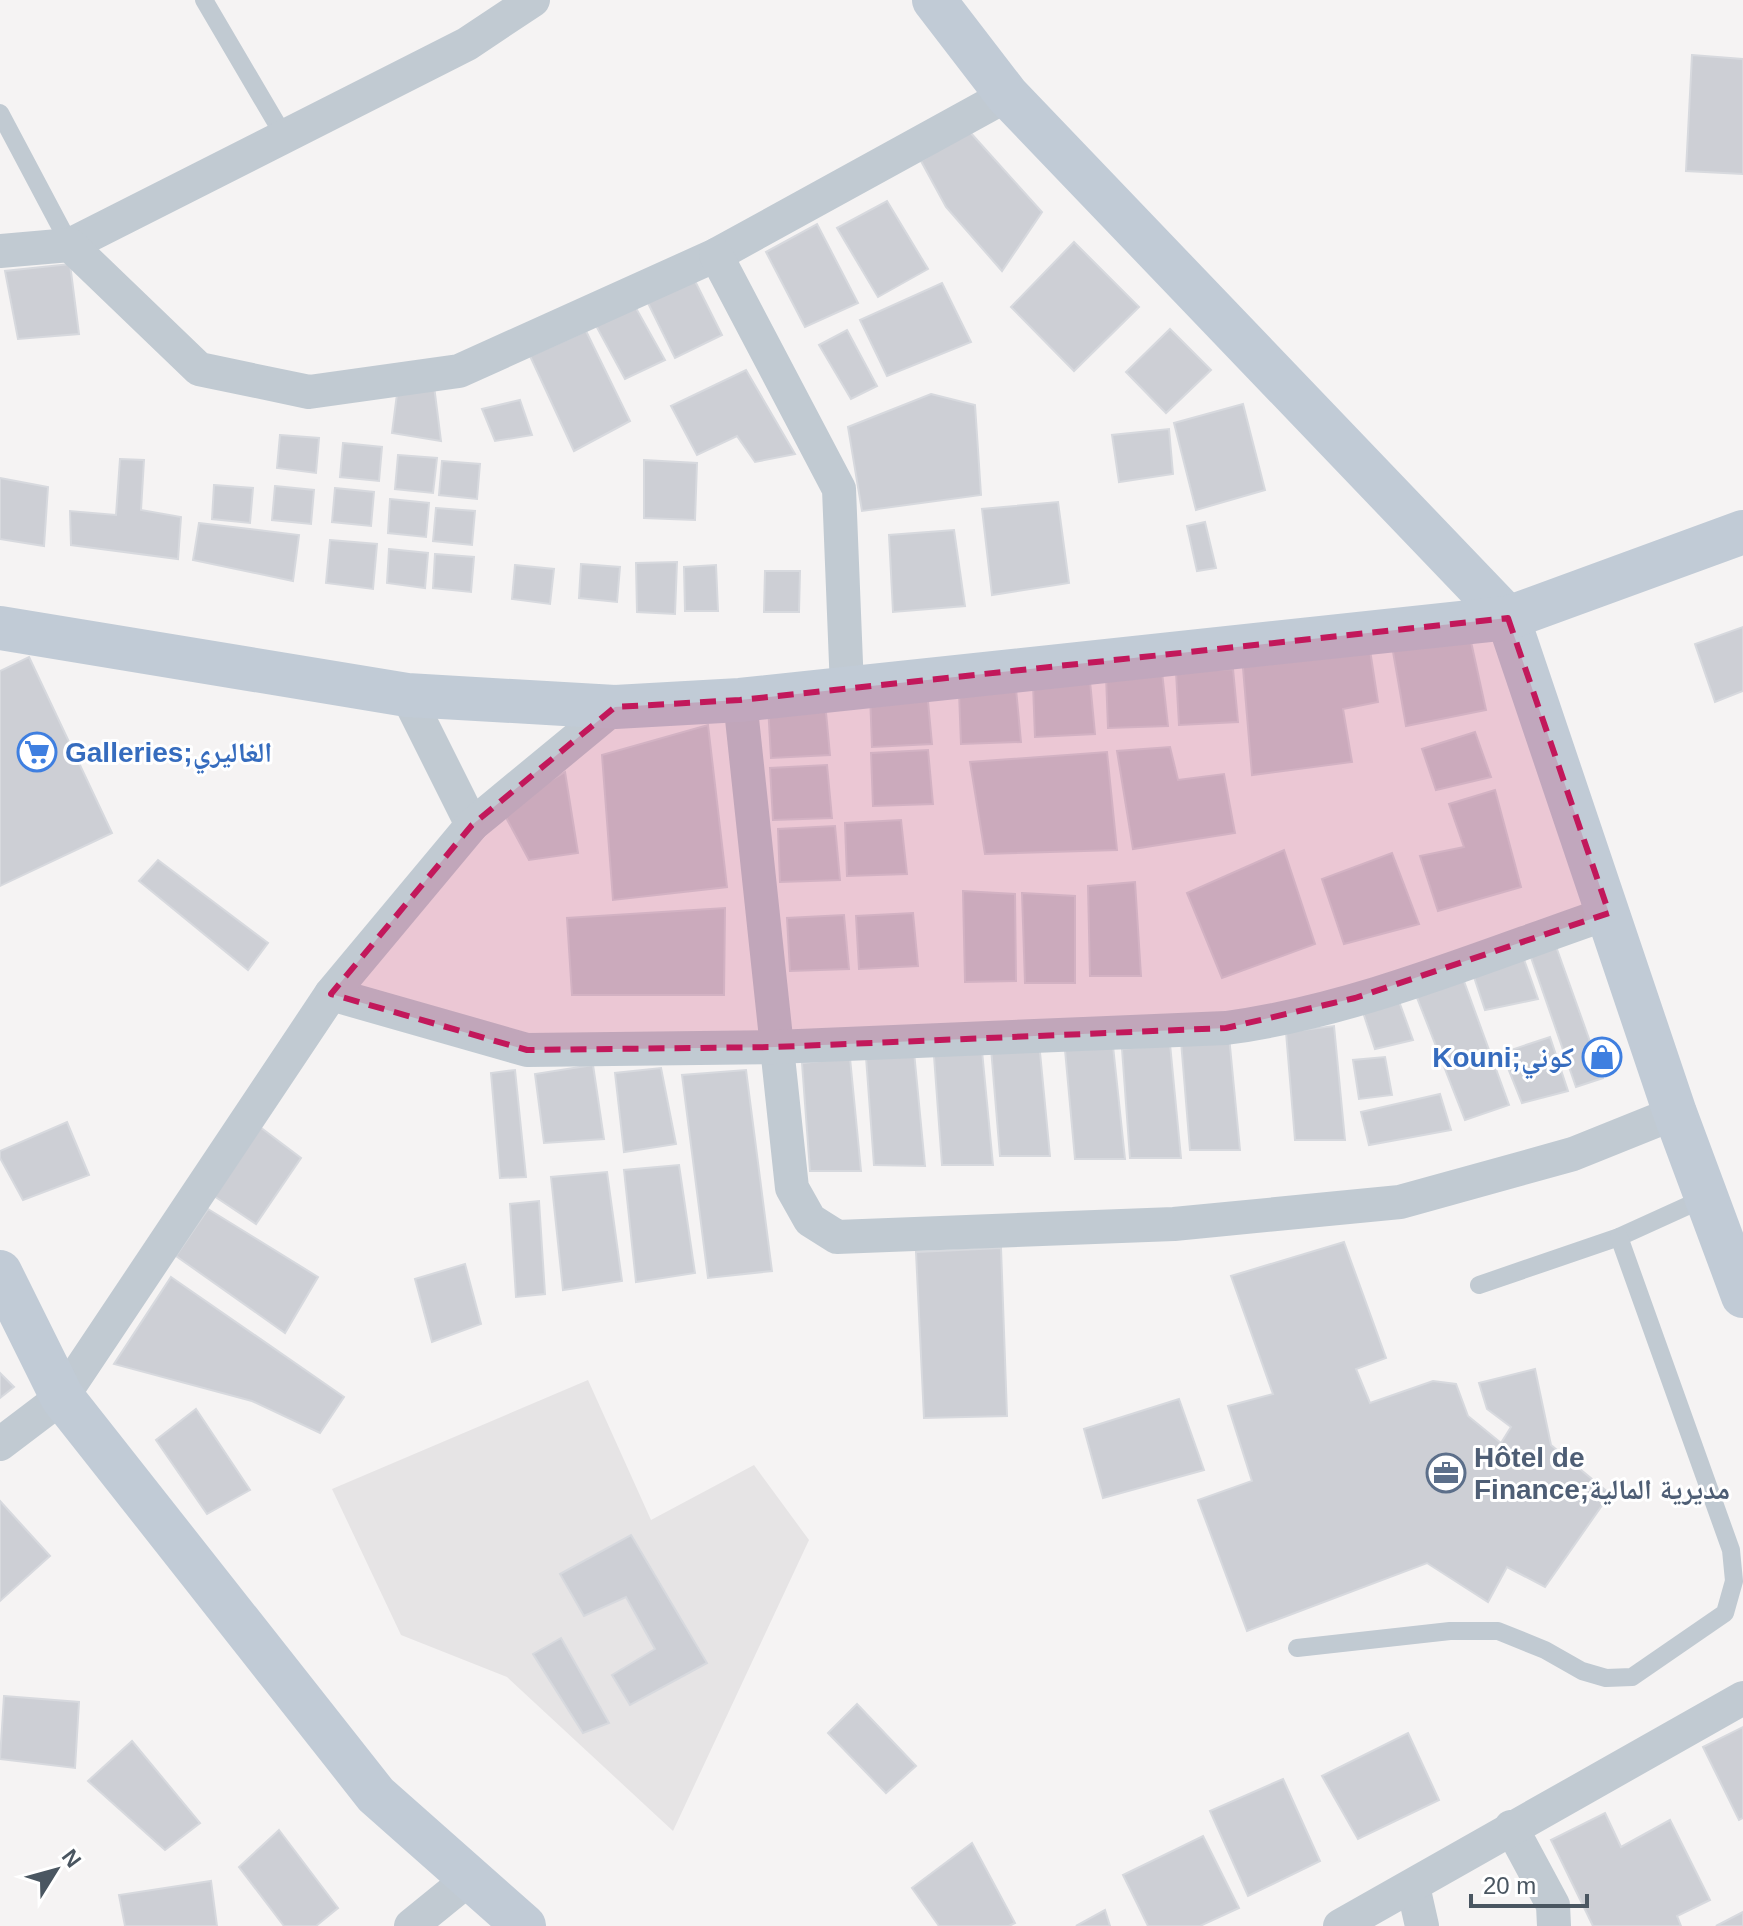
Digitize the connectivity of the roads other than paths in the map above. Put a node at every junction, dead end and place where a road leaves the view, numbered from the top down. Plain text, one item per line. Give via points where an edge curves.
1 (204, 0) edge
2 (533, 0) edge
3 (934, 0) edge
4 (1007, 95) junction
5 (0, 113) edge
6 (284, 136) junction
7 (70, 245) junction
8 (0, 251) edge
9 (716, 255) junction
10 (1743, 532) edge
11 (1508, 618) junction
12 (0, 628) edge
13 (847, 688) junction
14 (407, 695) junction
15 (740, 700) junction
16 (615, 707) junction
17 (472, 825) junction
18 (1609, 913) junction
19 (331, 994) junction
20 (775, 1047) junction
21 (1675, 1113) junction
22 (1707, 1197) junction
23 (1619, 1237) junction
24 (0, 1272) edge
25 (1479, 1285) dead end
26 (1743, 1296) edge
27 (62, 1397) junction
28 (0, 1444) edge
29 (1297, 1648) dead end
30 (1743, 1698) edge
31 (1511, 1827) junction
32 (470, 1878) junction
33 (1413, 1886) junction
34 (411, 1926) edge
35 (524, 1926) edge
36 (1340, 1926) edge
37 (1422, 1926) edge
38 (1554, 1926) edge

1 - 6 lane
2 - 6 street via 467,44
3 - 4 street
4 - 9 street
4 - 11 street
5 - 7 lane
6 - 7 street
7 - 8 street
7 - 9 street via 199,369 309,392 459,371
9 - 13 street via 839,489
10 - 11 street
11 - 13 street
11 - 18 street
12 - 14 street
13 - 15 street
14 - 16 street
14 - 17 street
15 - 16 street
15 - 20 street
16 - 17 street
17 - 19 street
18 - 20 street via 1280,1021 1226,1028
18 - 21 street
19 - 20 street via 527,1050
19 - 27 street
20 - 21 street via 792,1188 810,1220 837,1237 1174,1224 1400,1202 1573,1154
21 - 22 street
22 - 23 lane
22 - 26 street
23 - 25 lane
23 - 29 lane via 1731,1550 1734,1581 1725,1613 1632,1677 1606,1678 1582,1671 1498,1631 1450,1631
24 - 27 street
27 - 28 street
27 - 32 street via 376,1795
30 - 31 street
31 - 33 street
31 - 38 street via 1553,1905
32 - 34 street
32 - 35 street
33 - 36 street
33 - 37 street

